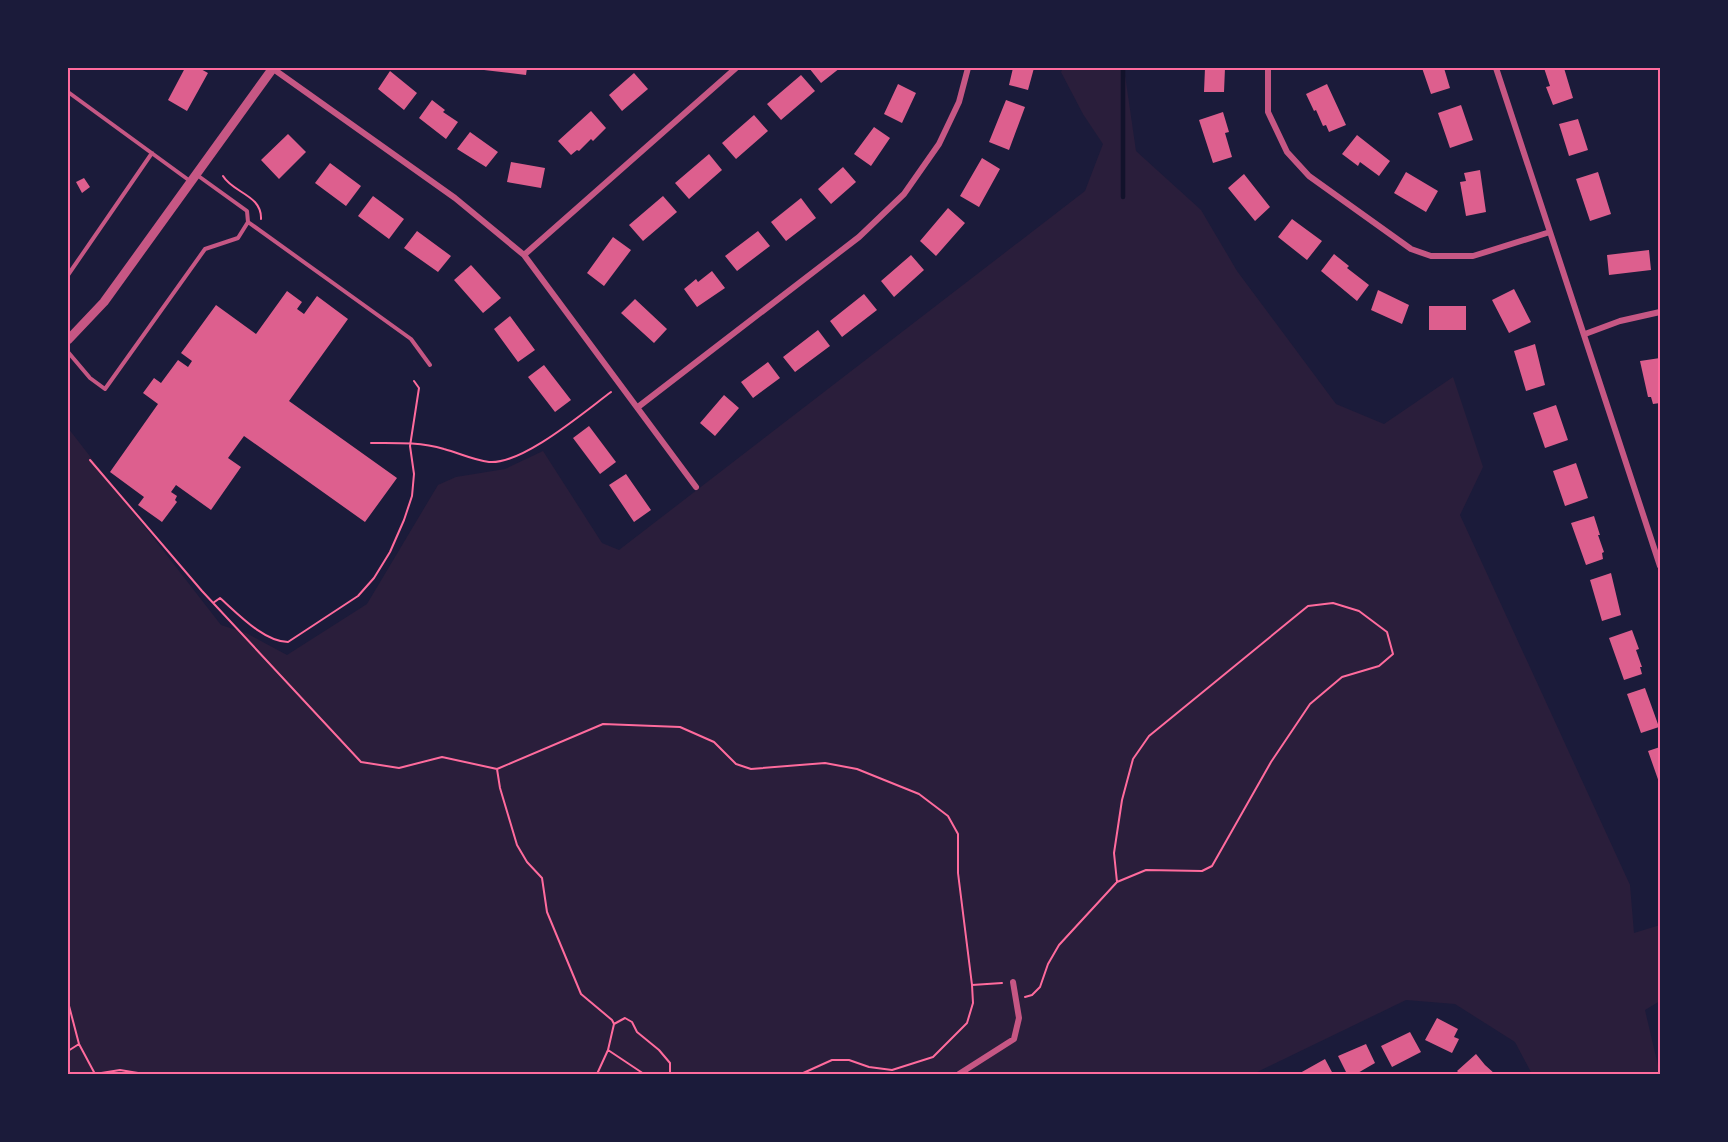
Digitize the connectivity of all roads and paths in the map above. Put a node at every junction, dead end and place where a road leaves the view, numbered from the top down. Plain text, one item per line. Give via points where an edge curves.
1 (272, 68) edge
2 (736, 68) edge
3 (968, 68) edge
4 (1268, 68) edge
5 (1496, 68) edge
6 (68, 92) edge
7 (152, 153) junction
8 (193, 177) junction
9 (248, 222) junction
10 (1550, 232) junction
11 (524, 255) junction
12 (68, 275) edge
13 (1660, 312) edge
14 (1585, 334) junction
15 (68, 338) edge
16 (68, 352) edge
17 (430, 365) dead end
18 (414, 381) dead end
19 (613, 390) dead end
20 (638, 407) junction
21 (411, 442) junction
22 (371, 443) dead end
23 (90, 460) dead end
24 (696, 487) dead end
25 (1660, 566) edge
26 (213, 603) junction
27 (497, 769) junction
28 (1117, 882) junction
29 (1013, 982) joint
30 (972, 985) junction
31 (1016, 999) junction
32 (68, 1002) edge
33 (614, 1024) junction
34 (79, 1044) junction
35 (608, 1050) junction
36 (68, 1051) edge
37 (95, 1074) edge
38 (144, 1074) edge
39 (597, 1074) edge
40 (644, 1074) edge
41 (670, 1074) edge
42 (801, 1074) edge
43 (959, 1074) edge

1 - 8 street
1 - 11 street via 455,198
2 - 11 street
3 - 20 street via 959,102 939,144 904,194 859,237
4 - 10 street via 1268,112 1287,152 1309,176 1411,249 1431,256 1473,256
5 - 10 street
6 - 7 lane
7 - 8 lane
7 - 12 lane
8 - 9 lane via 247,211
8 - 15 street via 104,302
9 - 16 lane via 238,238 206,249 105,389
9 - 17 lane via 411,339
10 - 14 street
11 - 20 street
13 - 14 street
14 - 25 street
18 - 21 path via 419,388
19 - 21 path via 523,453 503,461 490,462
20 - 24 street
21 - 22 path
21 - 26 path via 414,474 404,520 390,552 358,596 288,642 267,636 220,598
23 - 26 path
26 - 27 path via 361,762 399,768 442,758
27 - 30 path via 603,724 680,727 714,742 736,764 751,769 825,763 856,769 919,794 948,816 958,834 958,873
27 - 33 path via 517,845 526,862 542,878 547,912 581,994
28 - 28 path via 1146,870 1202,871 1212,866 1271,762 1310,704 1342,678 1379,666 1393,654 1387,632 1359,611 1333,603 1308,606 1149,736 1133,759 1122,800 1114,853
28 - 31 path via 1059,945 1040,987 1032,995
29 - 30 path
29 - 31 street
30 - 42 path via 973,1003 967,1023 933,1057 892,1070 832,1060
31 - 43 street via 1019,1018 1014,1040
32 - 34 path
33 - 35 path
33 - 41 path via 625,1018 632,1022 637,1032 670,1063
34 - 36 path
34 - 37 path
35 - 39 path
35 - 40 path
37 - 38 path via 120,1070

